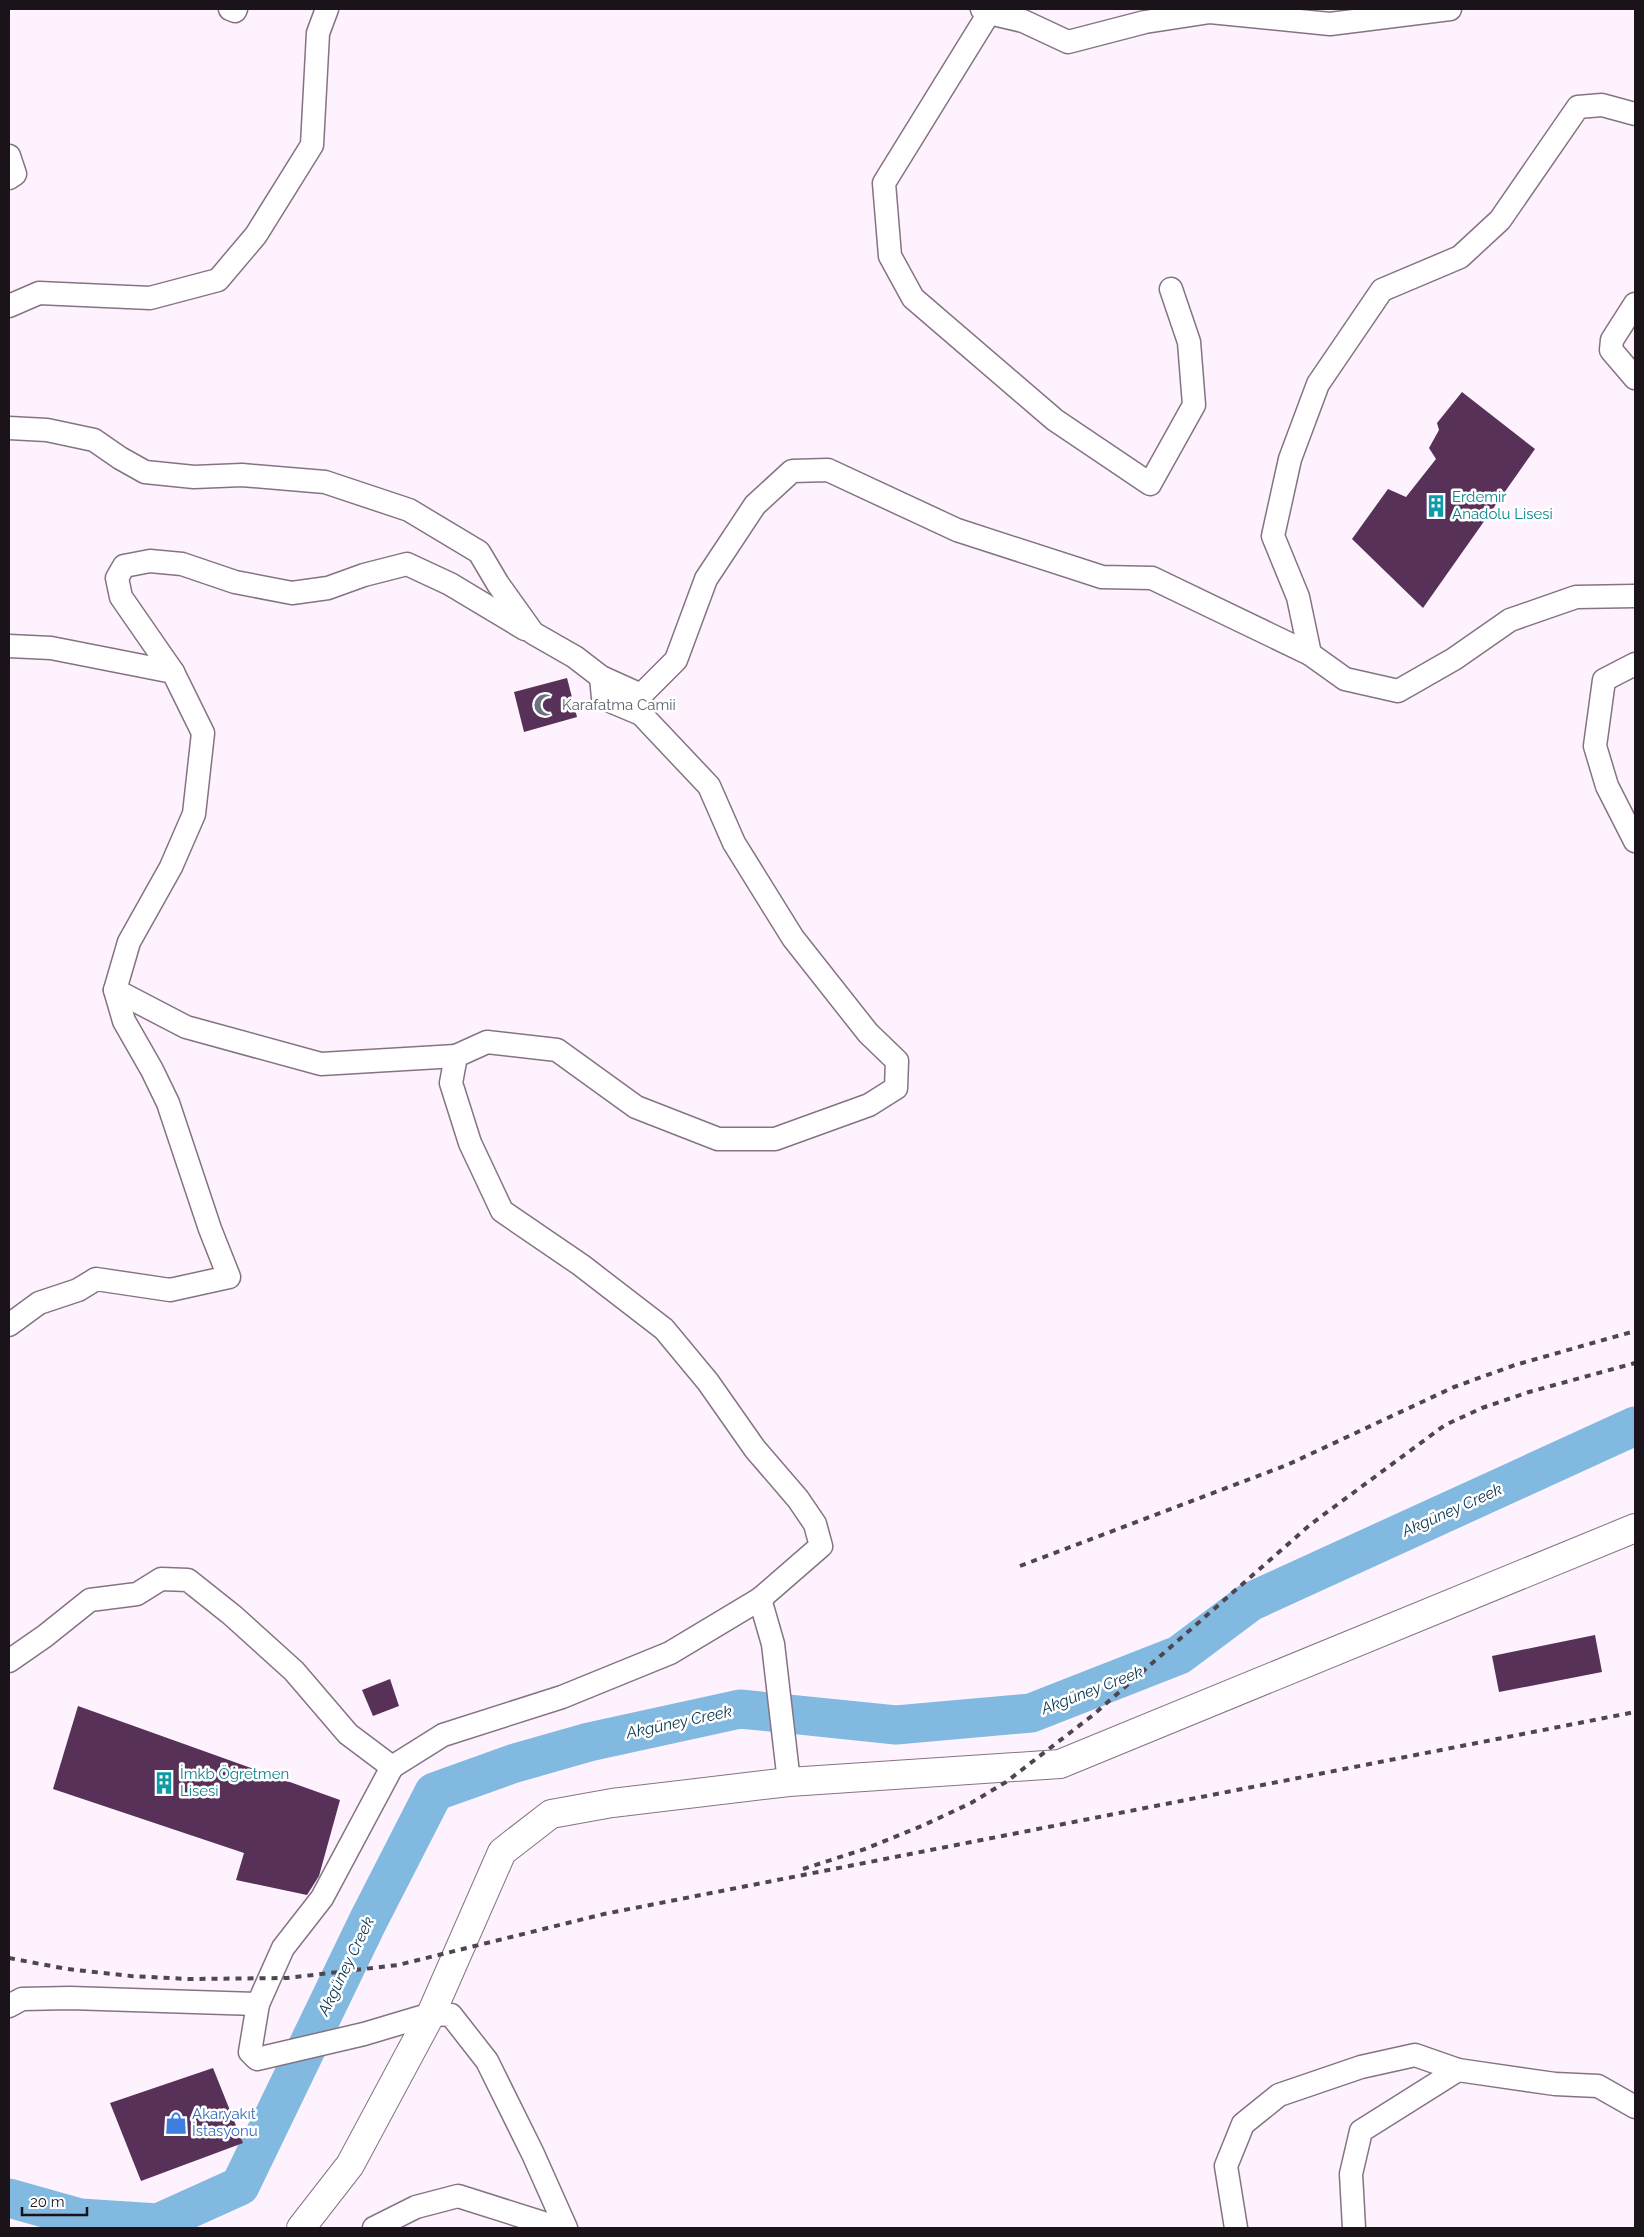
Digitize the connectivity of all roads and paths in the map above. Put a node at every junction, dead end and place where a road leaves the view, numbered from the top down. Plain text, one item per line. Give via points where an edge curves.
1 (230, 9) edge
2 (236, 9) edge
3 (327, 9) edge
4 (1450, 9) edge
5 (986, 11) edge
6 (1635, 114) edge
7 (9, 156) edge
8 (9, 178) edge
9 (1171, 289) dead end
10 (1635, 304) edge
11 (9, 306) edge
12 (1635, 378) edge
13 (9, 428) edge
14 (1635, 596) edge
15 (533, 634) junction
16 (9, 646) edge
17 (1310, 654) junction
18 (1635, 664) edge
19 (173, 672) junction
20 (601, 677) junction
21 (1635, 841) edge
22 (115, 990) junction
23 (456, 1056) junction
24 (9, 1325) edge
25 (1635, 1528) edge
26 (760, 1599) junction
27 (9, 1661) edge
28 (392, 1766) junction
29 (789, 1782) junction
30 (258, 2004) junction
31 (9, 2006) edge
32 (431, 2014) junction
33 (1458, 2070) junction
34 (1635, 2107) edge
35 (301, 2228) edge
36 (374, 2228) edge
37 (559, 2228) edge
38 (566, 2228) edge
39 (1236, 2228) edge
40 (1354, 2228) edge

1 - 2 street
3 - 11 street via 318,33 312,145 256,235 218,280 150,298 39,293
4 - 5 street via 1330,24 1210,12 1145,22 1068,42 1023,21
5 - 9 street via 884,183 890,256 913,298 1055,420 1150,484 1194,405 1189,342
6 - 17 street via 1602,105 1578,107 1500,220 1460,257 1382,290 1318,384 1290,458 1273,536 1298,597
7 - 8 street via 15,174
10 - 12 street via 1612,340 1611,350
13 - 15 street via 47,430 94,440 145,472 325,482 409,510 479,552
14 - 17 street via 1576,597 1510,620 1454,659 1398,691 1345,679
15 - 19 street via 450,584 407,564 328,588 292,593 235,582 182,564 150,561 124,566 117,578 121,597
15 - 20 street via 575,657
16 - 19 street via 51,648
17 - 20 street via 1152,578 1102,577 957,530 828,470 792,471 755,505 706,579 676,660 641,696
18 - 21 street via 1604,680 1595,746 1607,786
19 - 22 street via 203,733 194,814 171,867 129,942
20 - 23 street via 603,698 642,714 710,786 734,844 793,938 868,1033 897,1061 896,1088 869,1105 775,1139 718,1140 636,1107 557,1050 487,1042
22 - 23 street via 186,1026 321,1064
22 - 24 street via 124,1021 168,1103 229,1278 170,1290 96,1280 78,1290 39,1303
23 - 26 street via 451,1083 470,1143 502,1210 581,1265 664,1330 708,1382 755,1449 815,1524 821,1546
25 - 29 street via 1060,1764
26 - 28 street via 670,1653 562,1697 444,1736
26 - 29 street via 773,1644
27 - 28 street via 90,1600 136,1594 161,1579 188,1580 294,1671 348,1734
28 - 30 street via 322,1898 283,1948
29 - 32 street via 612,1803 551,1814 502,1852
30 - 31 street via 22,1998
30 - 32 street via 250,2052 257,2059 364,2034
32 - 35 street via 350,2165
32 - 38 street via 450,2015 487,2061
33 - 34 street via 1555,2084 1598,2086
33 - 39 street via 1415,2055 1360,2067 1279,2095 1243,2124 1226,2166
33 - 40 street via 1361,2131 1351,2174
36 - 37 street via 416,2207 458,2196

